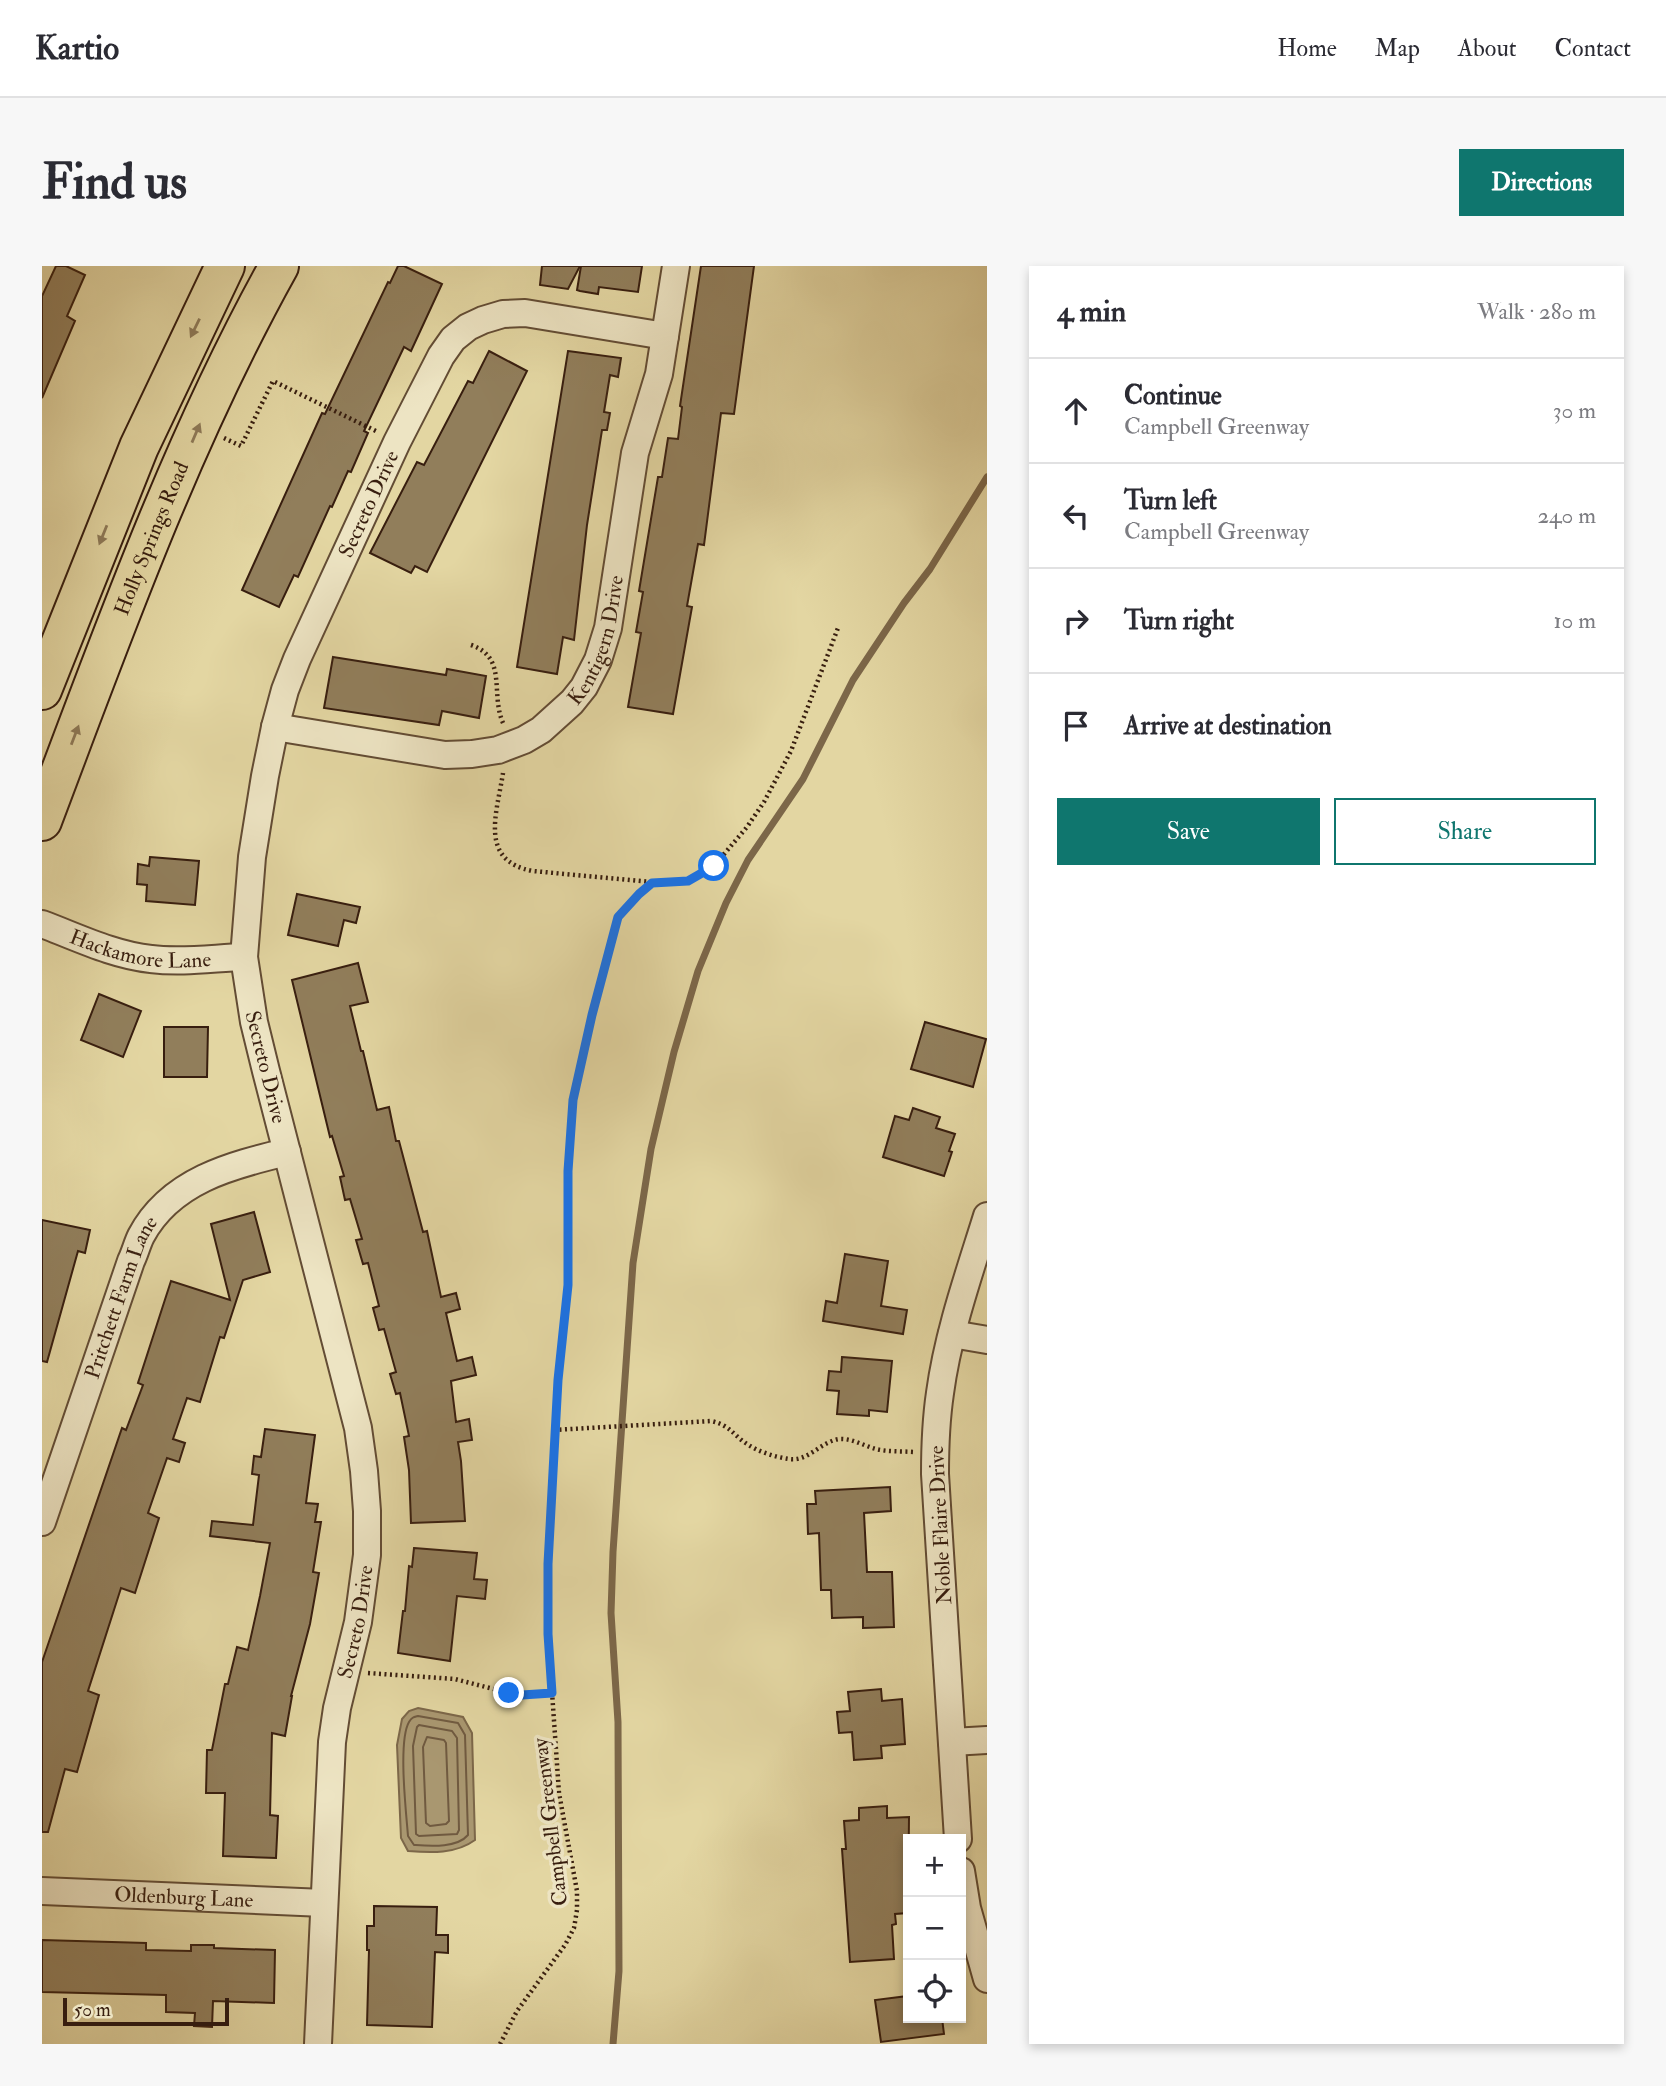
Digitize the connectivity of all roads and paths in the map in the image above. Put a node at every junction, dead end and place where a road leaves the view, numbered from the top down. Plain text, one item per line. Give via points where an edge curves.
1 (225, 266) edge
2 (279, 266) edge
3 (676, 266) edge
4 (665, 336) junction
5 (220, 437) dead end
6 (397, 442) junction
7 (838, 628) dead end
8 (471, 645) dead end
9 (42, 690) edge
10 (275, 727) junction
11 (500, 732) dead end
12 (501, 762) dead end
13 (42, 821) edge
14 (652, 883) junction
15 (42, 924) edge
16 (244, 957) junction
17 (287, 1152) junction
18 (987, 1216) edge
19 (952, 1334) junction
20 (987, 1340) edge
21 (554, 1430) junction
22 (922, 1452) dead end
23 (42, 1522) edge
24 (367, 1672) dead end
25 (552, 1693) junction
26 (987, 1740) edge
27 (952, 1742) junction
28 (958, 1834) edge
29 (42, 1891) edge
30 (965, 1897) edge
31 (324, 1903) junction
32 (987, 1979) edge
33 (318, 2044) edge
34 (500, 2044) edge

1 -> 9 main road via 139,447
13 -> 2 main road, Holly Springs Road via 179,474
3 - 4 street, Kentigern Drive
4 - 6 street, Secreto Drive via 525,313 483,320 453,339 441,356
4 - 10 street, Kentigern Drive via 659,374 635,453 608,628 584,687 559,715 541,730 506,747 458,755
5 - 6 path via 241,446 272,381
6 - 10 street, Secreto Drive via 297,659
7 - 14 path via 791,751 747,827 702,874 688,881
8 - 11 path via 490,656 497,708 507,729
10 - 16 street, Secreto Drive via 252,857
12 - 14 path via 495,831 500,854 508,863 533,872
14 - 21 path, Campbell Greenway via 618,917 581,1060 569,1135 568,1285
15 - 16 street, Hackamore Lane via 153,960
16 - 17 street, Secreto Drive via 254,1022
17 - 23 street, Pritchett Farm Lane via 251,1160 180,1191 141,1236
17 - 31 street, Secreto Drive via 358,1427 367,1511 363,1587 332,1742
18 - 19 street, Noble Flaire Drive
19 - 20 street
19 - 27 street, Noble Flaire Drive via 939,1394 935,1474
21 - 22 path via 698,1420 723,1423 744,1443 789,1459 799,1460 839,1439 874,1449
21 - 25 path, Campbell Greenway via 548,1564
24 - 25 path via 455,1679 522,1695
25 - 34 path, Campbell Greenway via 559,1793 577,1910 565,1945 517,2011
26 - 27 street
27 - 28 street, Noble Flaire Drive
29 - 31 street, Oldenburg Lane
30 - 32 street
31 - 33 street, Secreto Drive

